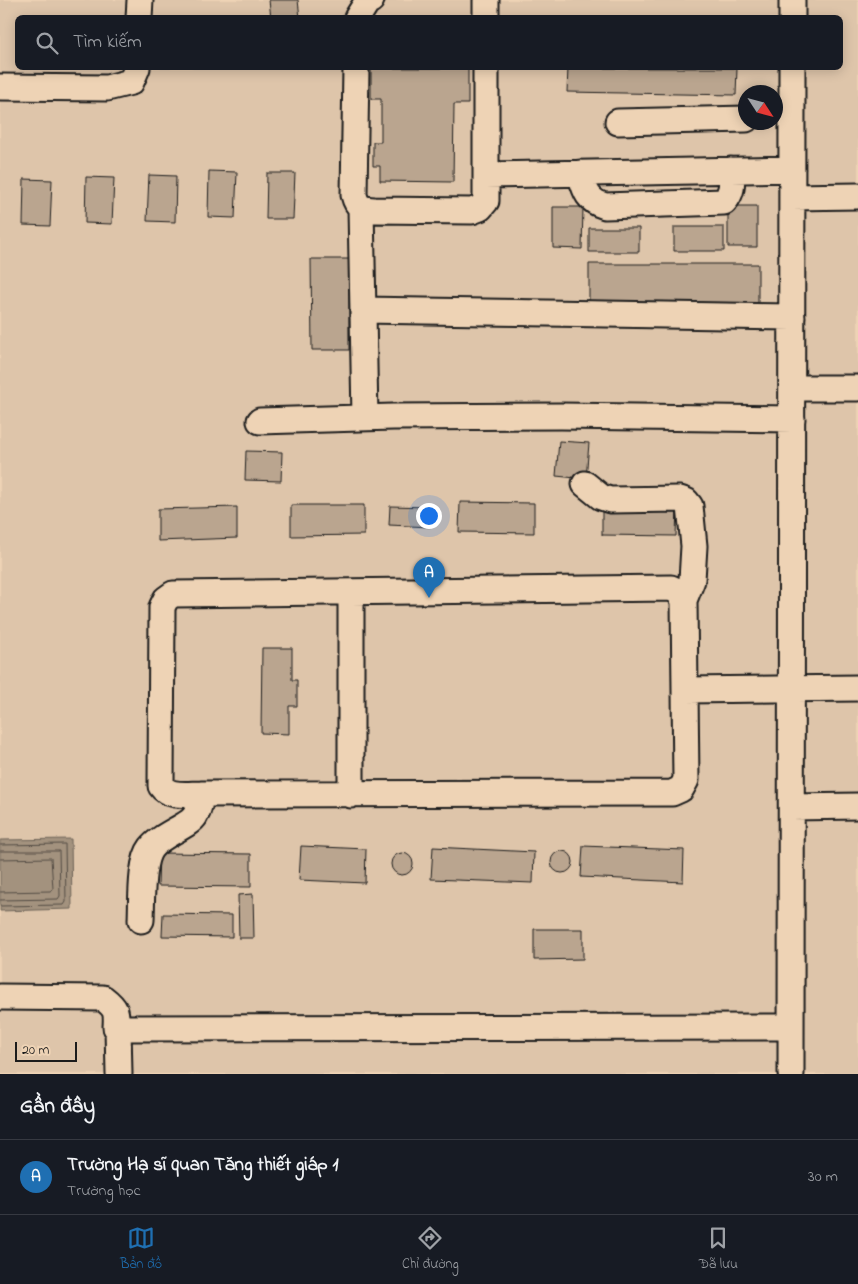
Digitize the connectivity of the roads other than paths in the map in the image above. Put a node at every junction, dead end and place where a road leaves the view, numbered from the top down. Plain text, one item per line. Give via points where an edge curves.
1 (140, 0) edge
2 (370, 0) edge
3 (486, 0) edge
4 (792, 0) edge
5 (139, 15) edge
6 (359, 15) edge
7 (486, 15) edge
8 (792, 15) edge
9 (136, 70) edge
10 (356, 70) edge
11 (486, 70) edge
12 (792, 70) edge
13 (0, 87) edge
14 (738, 119) edge
15 (784, 119) edge
16 (618, 122) dead end
17 (792, 169) junction
18 (731, 170) junction
19 (580, 173) junction
20 (486, 175) junction
21 (858, 196) edge
22 (792, 197) junction
23 (361, 208) junction
24 (363, 310) junction
25 (792, 317) junction
26 (792, 388) junction
27 (858, 388) edge
28 (364, 418) junction
29 (792, 419) junction
30 (260, 421) dead end
31 (584, 484) dead end
32 (351, 593) junction
33 (684, 600) junction
34 (858, 688) edge
35 (792, 689) junction
36 (686, 690) junction
37 (201, 794) junction
38 (351, 795) junction
39 (858, 806) edge
40 (792, 807) junction
41 (141, 920) dead end
42 (0, 997) edge
43 (791, 1027) junction
44 (118, 1028) junction
45 (118, 1074) edge
46 (791, 1074) edge

1 - 5 street
2 - 6 street
3 - 7 street
4 - 8 street
9 - 13 street via 131,82 107,88
10 - 23 street via 354,195 356,204
11 - 20 street
12 - 15 street
14 - 16 street
15 - 17 street
17 - 18 street
17 - 22 street
18 - 19 street
18 - 19 street via 732,187 724,202 605,206 595,203 586,191
19 - 20 street
20 - 23 street via 486,201 472,211
21 - 22 street
22 - 25 street
23 - 24 street
24 - 25 street
24 - 28 street
25 - 26 street
26 - 27 street
26 - 29 street
28 - 29 street
28 - 30 street
29 - 35 street
31 - 33 street via 610,500 686,501 690,506 694,546 692,580
32 - 33 street via 671,588
32 - 37 street via 173,594 166,599 162,607 161,786 164,792 171,794
32 - 38 street
33 - 36 street
34 - 35 street
35 - 36 street
35 - 40 street
36 - 38 street via 686,780 681,789 672,793
37 - 38 street
37 - 41 street via 194,818 151,848 145,864
39 - 40 street
40 - 43 street
42 - 44 street via 103,998 114,1006
43 - 44 street
43 - 46 street
44 - 45 street

